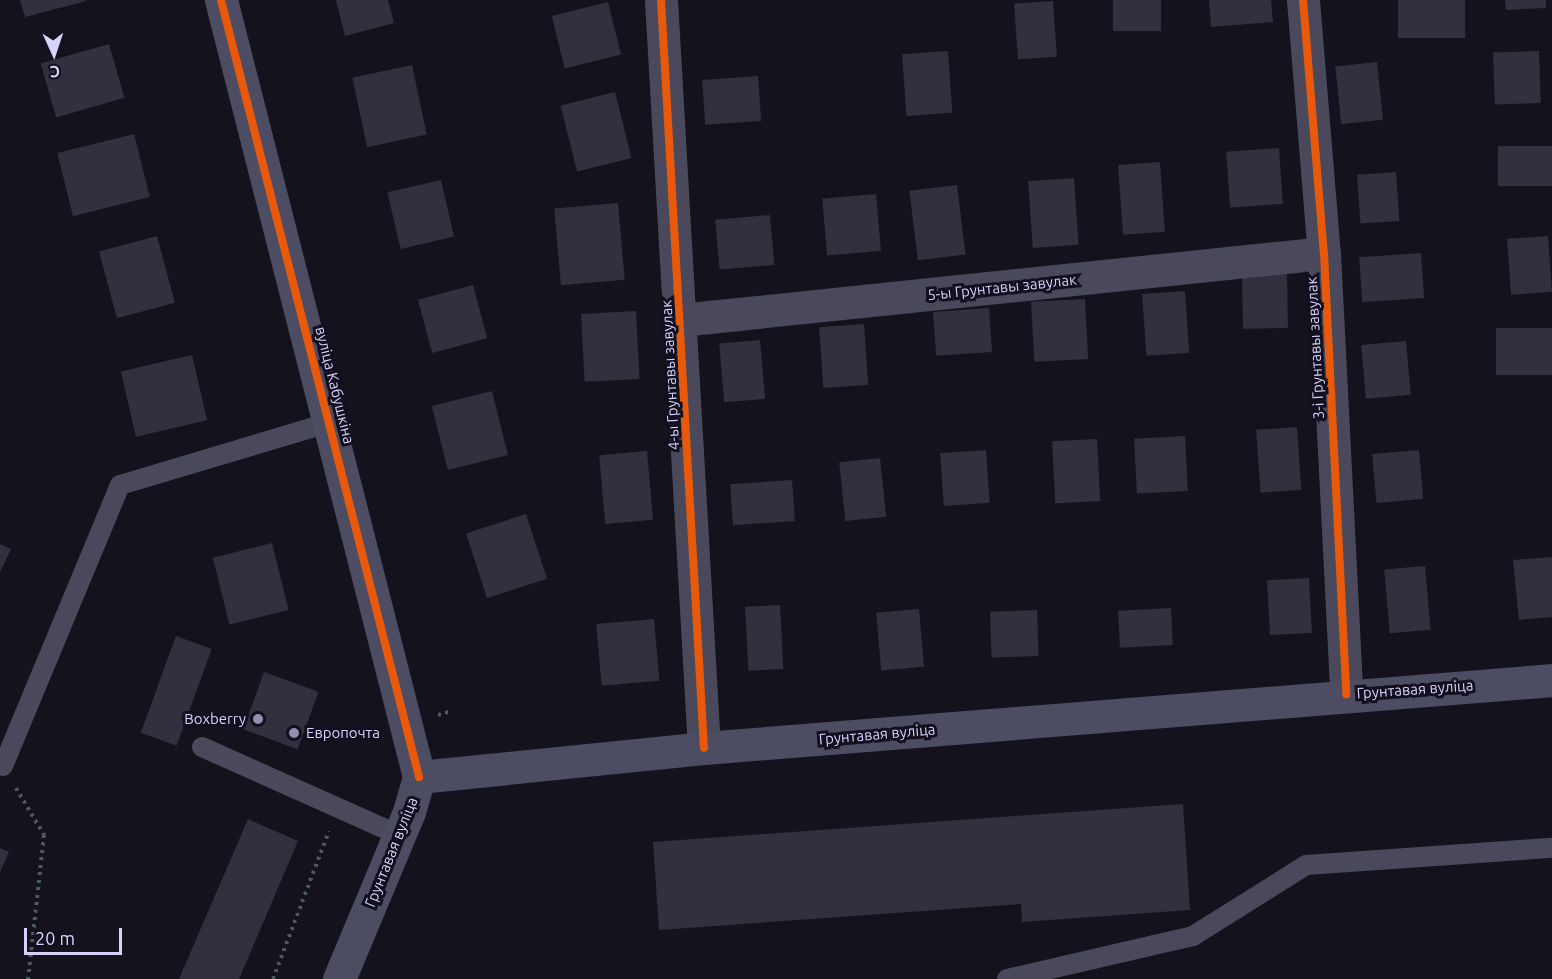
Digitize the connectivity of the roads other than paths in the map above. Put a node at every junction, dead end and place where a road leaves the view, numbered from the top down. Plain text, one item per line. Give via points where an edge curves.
1 (221, 0) edge
2 (661, 0) edge
3 (1303, 0) edge
4 (1324, 253) junction
5 (680, 320) junction
6 (331, 422) junction
7 (1552, 680) edge
8 (1346, 694) junction
9 (202, 747) dead end
10 (704, 748) junction
11 (3, 766) road end
12 (419, 777) junction
13 (399, 835) junction
14 (1552, 848) edge
15 (339, 979) edge
16 (1007, 979) edge

1 - 6 main road, вуліца Кабушкіна
2 - 5 street, 4-ы Грунтавы завулак
3 - 4 street, 3-і Грунтавы завулак
4 - 5 street, 5-ы Грунтавы завулак
4 - 8 street, 3-і Грунтавы завулак
5 - 10 street, 4-ы Грунтавы завулак
6 - 11 lane via 120,485
6 - 12 main road, вуліца Кабушкіна
7 - 8 main road, Грунтавая вуліца
8 - 10 main road, Грунтавая вуліца
9 - 13 lane
10 - 12 main road, Грунтавая вуліца
12 - 13 main road, Грунтавая вуліца
13 - 15 main road, Грунтавая вуліца
14 - 16 lane via 1306,865 1193,936

